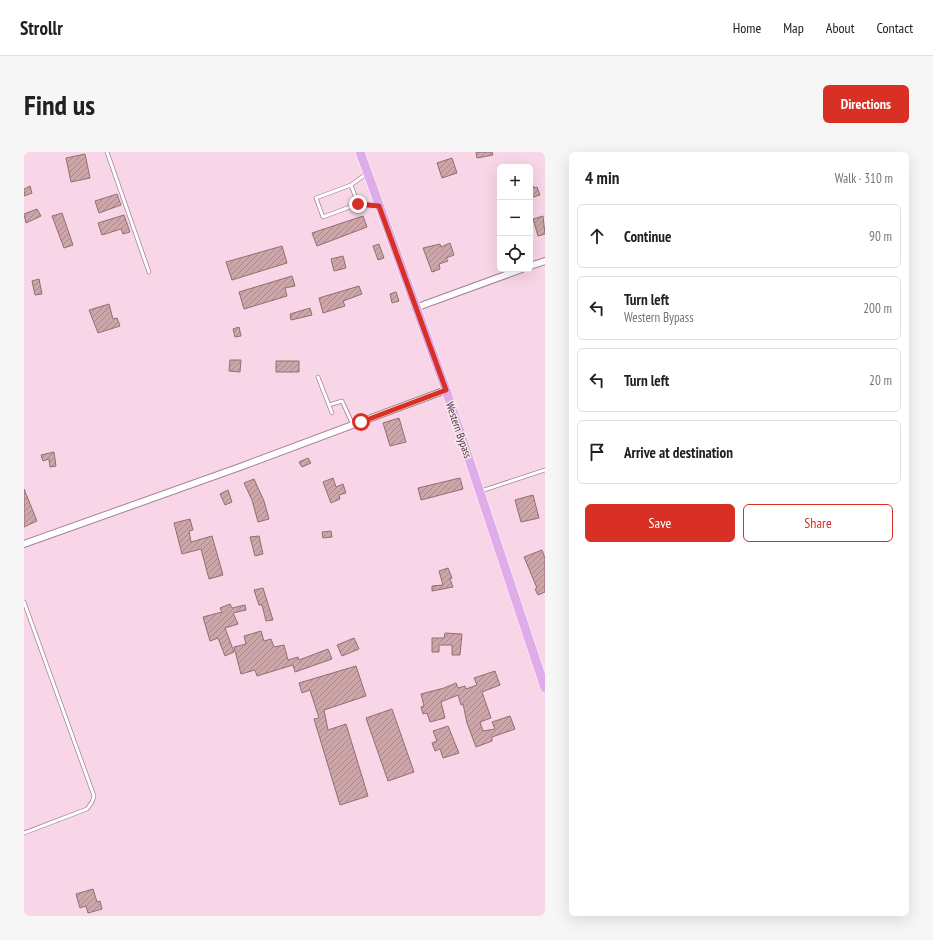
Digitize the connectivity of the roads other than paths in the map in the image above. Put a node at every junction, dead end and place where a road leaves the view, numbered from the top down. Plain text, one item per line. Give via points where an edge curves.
1 (107, 152) edge
2 (360, 152) edge
3 (368, 173) junction
4 (351, 185) junction
5 (358, 204) junction
6 (379, 206) junction
7 (545, 261) edge
8 (533, 265) edge
9 (149, 272) dead end
10 (514, 272) edge
11 (415, 308) junction
12 (318, 377) dead end
13 (446, 390) junction
14 (329, 405) junction
15 (332, 413) dead end
16 (353, 425) junction
17 (545, 470) edge
18 (480, 492) junction
19 (24, 544) edge
20 (24, 602) edge
21 (542, 666) edge
22 (545, 688) edge
23 (24, 833) edge

1 - 9 lane
2 - 3 main road, Western Bypass
3 - 4 lane
3 - 6 main road, Western Bypass
4 - 5 lane
4 - 5 lane via 316,198 323,217
5 - 6 lane
6 - 11 main road, Western Bypass
7 - 8 street
10 - 11 street
11 - 13 main road, Western Bypass
12 - 14 lane
13 - 16 street
13 - 18 main road, Western Bypass
14 - 15 lane
14 - 16 lane via 342,401
16 - 19 street
17 - 18 lane
18 - 21 main road, Western Bypass
20 - 23 lane via 94,796 87,808
21 - 22 main road, Western Bypass

